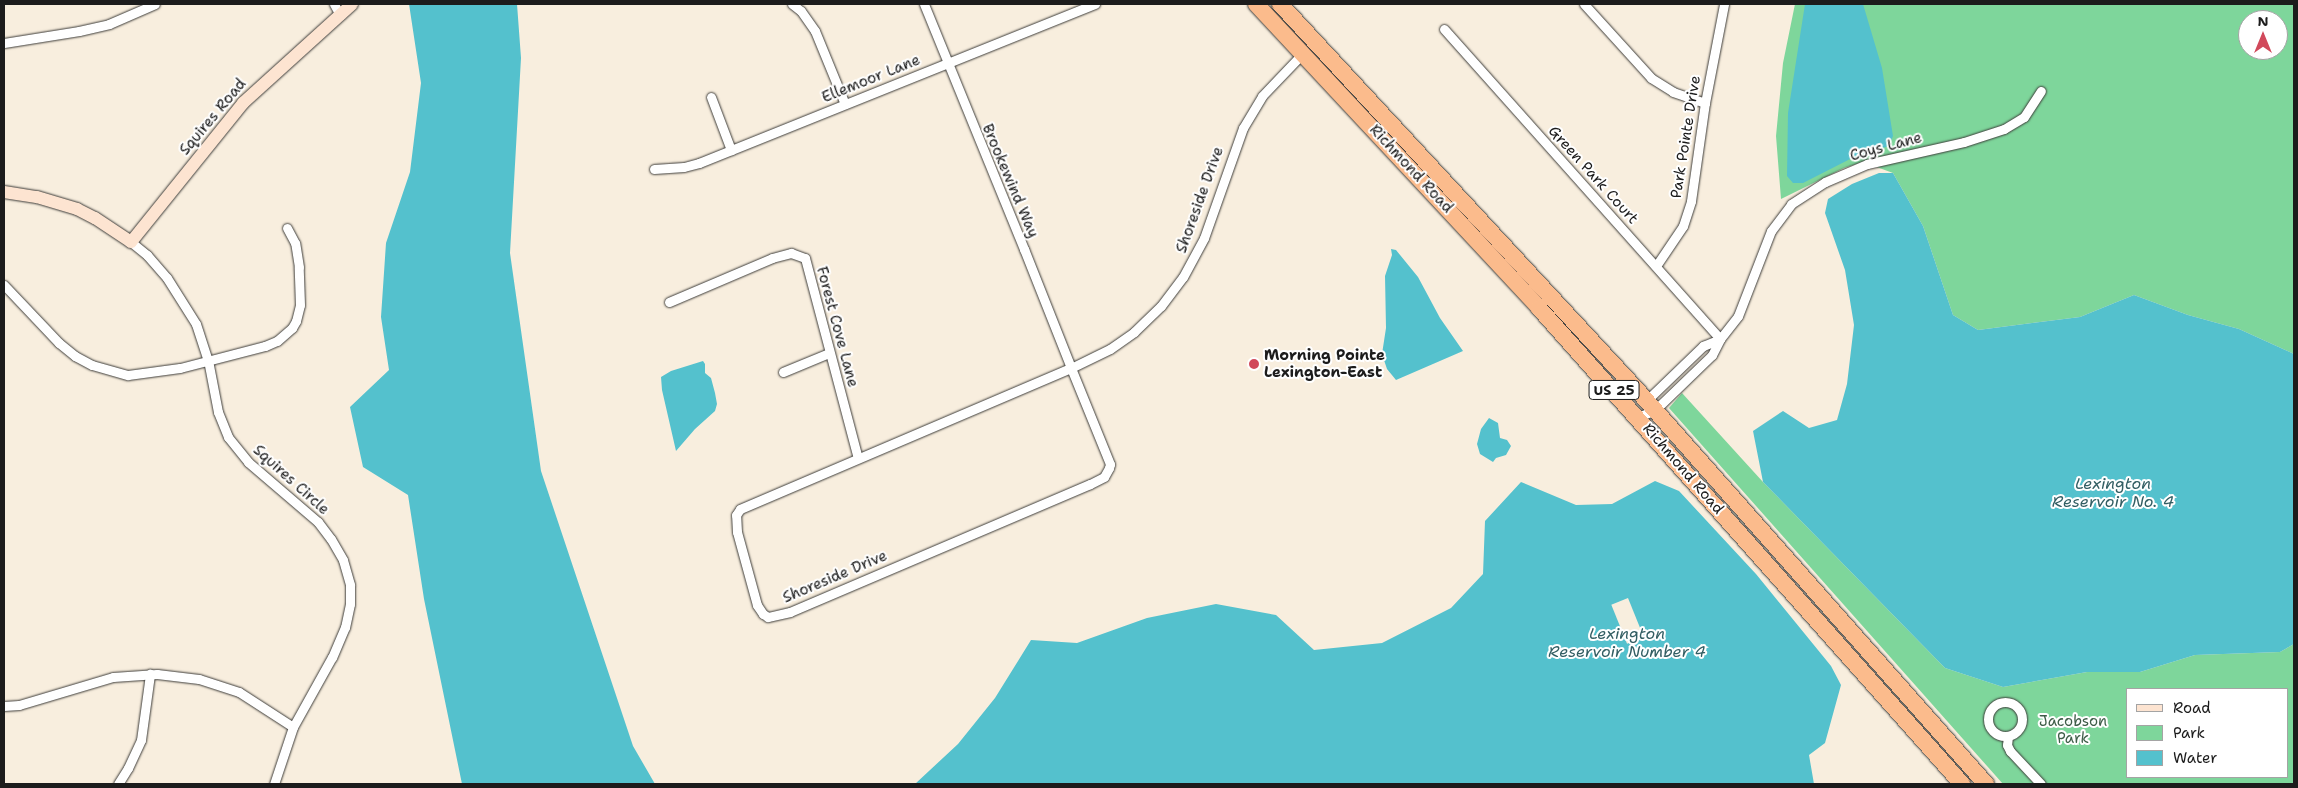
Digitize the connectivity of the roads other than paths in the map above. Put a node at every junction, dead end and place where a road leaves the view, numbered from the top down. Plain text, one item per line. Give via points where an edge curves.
1 (155, 4) edge
2 (352, 4) edge
3 (792, 4) edge
4 (924, 4) edge
5 (1095, 4) edge
6 (1256, 4) edge
7 (1280, 4) edge
8 (1584, 4) edge
9 (1724, 4) edge
10 (337, 9) edge
11 (1444, 29) dead end
12 (1315, 41) junction
13 (4, 43) edge
14 (1303, 53) junction
15 (948, 63) junction
16 (2042, 91) dead end
17 (711, 97) dead end
18 (1705, 103) junction
19 (845, 104) junction
20 (731, 150) junction
21 (654, 169) dead end
22 (4, 192) edge
23 (287, 228) dead end
24 (131, 242) junction
25 (1656, 266) junction
26 (4, 285) edge
27 (670, 302) dead end
28 (1720, 339) junction
29 (829, 354) junction
30 (208, 360) junction
31 (1071, 368) junction
32 (783, 372) dead end
33 (1651, 405) junction
34 (1638, 417) junction
35 (858, 458) junction
36 (150, 674) junction
37 (4, 706) edge
38 (294, 727) junction
39 (2008, 736) dead end
40 (118, 784) edge
41 (274, 784) edge
42 (1962, 784) edge
43 (1986, 784) edge
44 (2041, 784) edge

1 - 13 street via 109,24
2 - 10 street, Squires Road
3 - 19 street via 815,31
4 - 15 street, Brookewind Way
5 - 15 street, Ellemoor Lane
6 - 14 highway, Richmond Road / US 25
7 - 12 highway, Richmond Road / US 25
8 - 18 street via 1651,78 1673,92
9 - 18 street, Park Pointe Drive
10 - 24 street, Squires Road via 243,103
11 - 25 street, Green Park Court
12 - 14 street, Shoreside Drive
12 - 33 highway, Richmond Road / US 25
14 - 31 street, Shoreside Drive via 1262,96 1248,120 1228,166 1204,238 1174,292 1134,332 1110,349
14 - 34 highway, Richmond Road / US 25
15 - 19 street, Ellemoor Lane
15 - 31 street, Brookewind Way
16 - 28 street, Coys Lane via 2024,117 2004,129 1964,142 1867,164 1839,175 1800,197 1784,211 1771,231 1738,316
17 - 20 street
18 - 25 street, Park Pointe Drive via 1691,201 1675,240
19 - 20 street, Ellemoor Lane
20 - 21 street, Ellemoor Lane via 684,167
22 - 24 street via 38,196 77,209
23 - 30 street via 298,253 300,305 296,321 277,341
24 - 30 street via 158,267 182,299 196,324
25 - 28 street, Green Park Court
26 - 30 street via 59,343 92,365 128,375 148,374
27 - 29 street, Forest Cove Lane via 772,258 791,253 801,255 805,258
28 - 33 street, Coys Lane via 1712,355
28 - 33 street, Coys Lane via 1703,346
29 - 32 street
29 - 35 street, Forest Cove Lane
30 - 38 street, Squires Circle via 218,412 228,437 248,462 318,522 343,560 350,585 345,628
31 - 35 street, Shoreside Drive
31 - 35 street, Shoreside Drive via 1110,464 1104,477 790,612 776,617 763,614 757,605 737,532 738,511
33 - 34 street, Coys Lane
33 - 43 highway, Richmond Road / US 25
34 - 42 highway, Richmond Road / US 25
36 - 37 street via 113,677 19,705
36 - 38 street via 199,679 240,692
36 - 40 street via 142,740
38 - 41 street, Squires Circle
39 - 44 street via 2010,751

